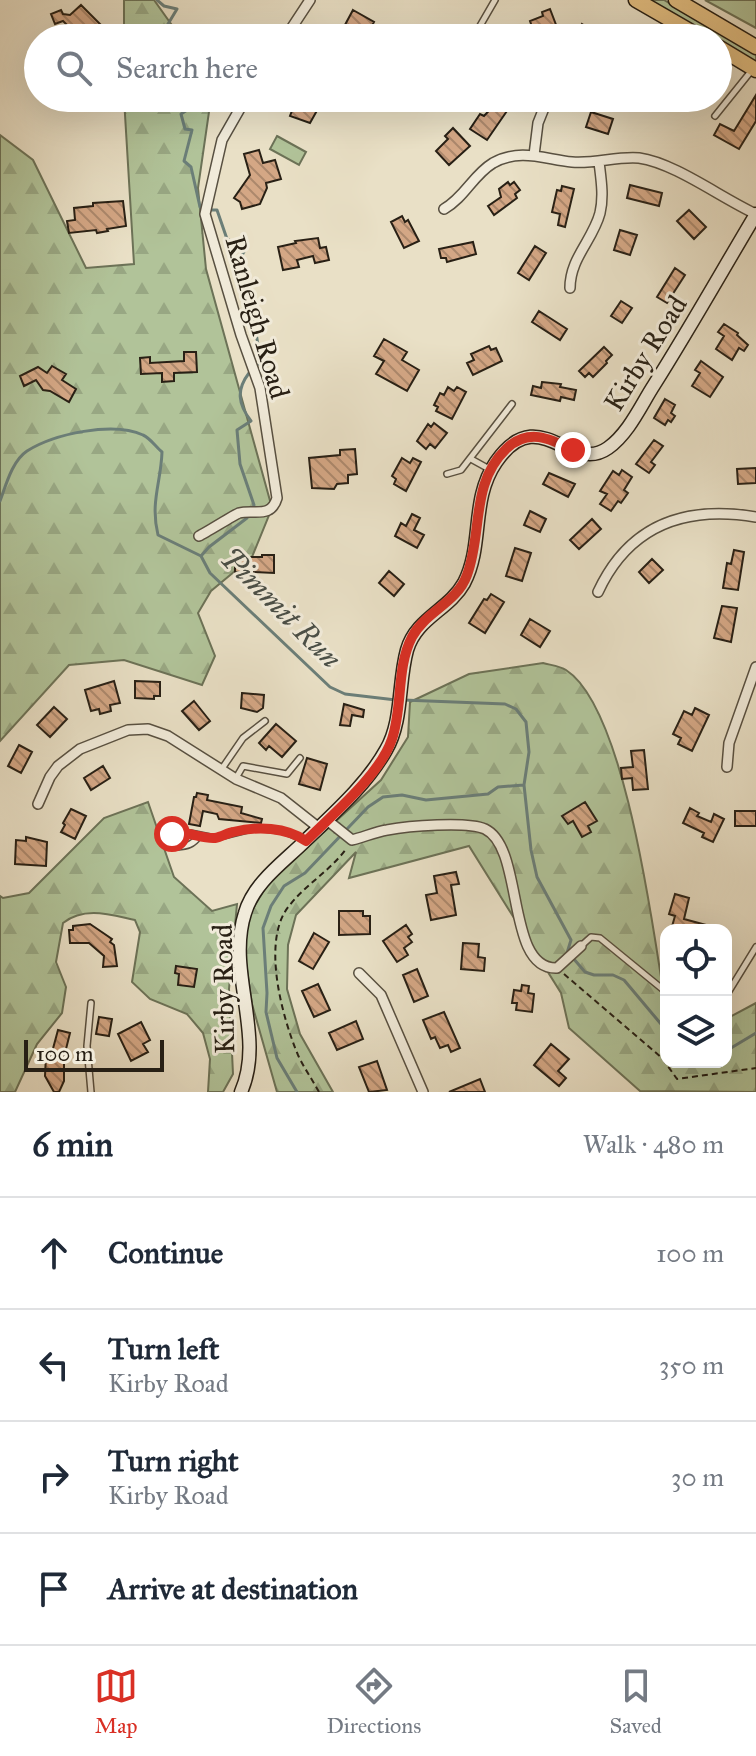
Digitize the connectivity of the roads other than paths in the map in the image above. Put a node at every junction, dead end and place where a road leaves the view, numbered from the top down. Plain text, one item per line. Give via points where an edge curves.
1 (310, 0) edge
2 (495, 0) edge
3 (636, 0) edge
4 (676, 0) edge
5 (294, 24) edge
6 (481, 24) edge
7 (678, 24) edge
8 (717, 24) edge
9 (732, 33) edge
10 (756, 47) edge
11 (732, 56) edge
12 (754, 69) edge
13 (732, 96) edge
14 (238, 112) edge
15 (542, 112) edge
16 (718, 112) edge
17 (715, 116) dead end
18 (534, 155) junction
19 (599, 162) junction
20 (444, 209) dead end
21 (756, 214) edge
22 (570, 288) dead end
23 (512, 404) dead end
24 (471, 459) junction
25 (491, 470) junction
26 (447, 474) dead end
27 (756, 517) edge
28 (199, 536) dead end
29 (598, 592) dead end
30 (756, 667) edge
31 (265, 721) dead end
32 (300, 758) dead end
33 (727, 767) dead end
34 (220, 771) junction
35 (235, 778) junction
36 (38, 804) dead end
37 (326, 824) junction
38 (199, 836) junction
39 (306, 841) junction
40 (581, 946) joint
41 (756, 947) edge
42 (359, 973) dead end
43 (732, 986) edge
44 (660, 987) edge
45 (91, 1003) dead end
46 (91, 1092) edge
47 (241, 1092) edge
48 (423, 1092) edge

1 - 5 street
2 - 6 lane
3 - 7 main road
4 - 8 main road
9 - 10 main road
11 - 12 main road
12 - 13 lane
14 - 28 street, Ranleigh Road via 222,140 206,222 257,378 277,498 265,512 238,513
15 - 18 street
16 - 17 lane
18 - 19 street
18 - 20 street via 494,163
19 - 21 street via 635,158 661,164
19 - 22 street via 600,214 572,266
21 - 25 main road, Kirby Road via 614,444 586,454 547,438 527,437 508,448
23 - 24 lane
24 - 25 lane
24 - 26 lane via 461,470
25 - 37 main road, Kirby Road via 480,499 468,574 454,597 412,636 392,738
27 - 29 street via 700,514 654,528 616,560
30 - 33 street via 729,743
31 - 34 lane via 243,738
32 - 35 lane via 287,774 243,766
34 - 35 street
34 - 36 street via 159,732 128,730 68,757 50,777
35 - 37 street
37 - 39 main road, Kirby Road
37 - 40 street via 351,839 397,829 486,830 498,840 528,947 550,968 562,965
38 - 38 lane via 178,833 171,840 177,847 187,847
38 - 39 lane via 215,838 256,828 297,834
39 - 47 main road, Kirby Road via 260,885 243,920 249,1060
40 - 44 lane via 591,937 600,938
41 - 43 lane
42 - 48 street via 381,995
45 - 46 lane

